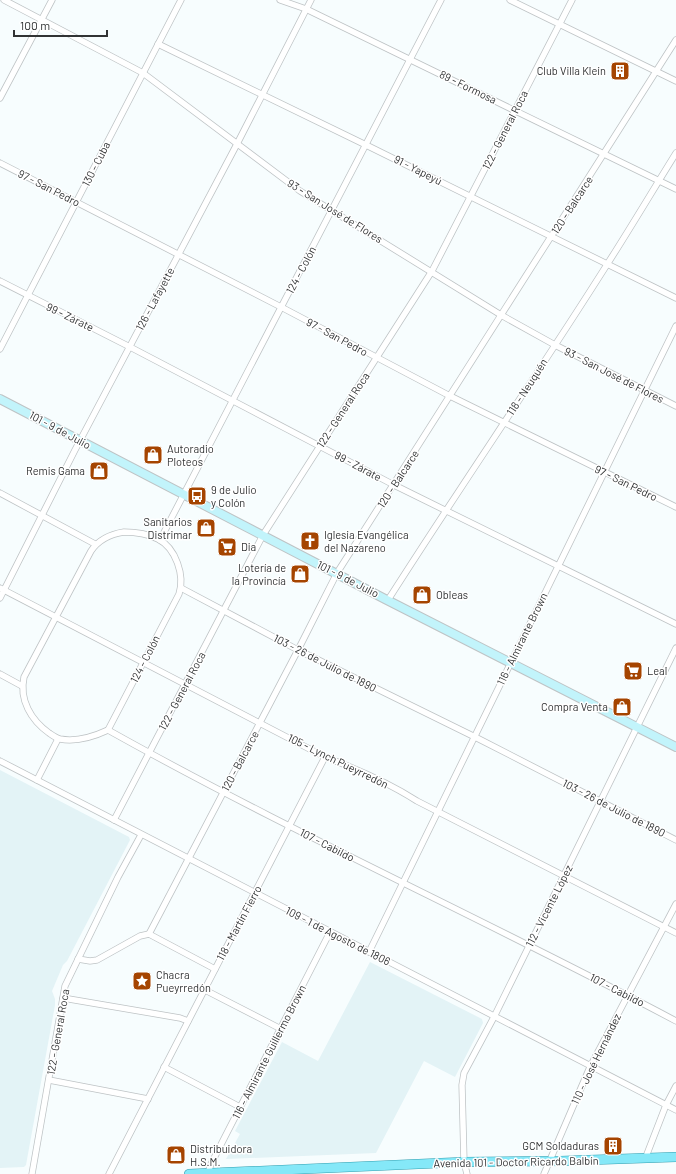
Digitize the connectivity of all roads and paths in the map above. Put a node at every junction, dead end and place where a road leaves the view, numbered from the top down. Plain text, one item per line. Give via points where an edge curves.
1 (4, 0) edge
2 (52, 0) edge
3 (181, 0) edge
4 (280, 0) edge
5 (311, 0) edge
6 (441, 0) edge
7 (510, 0) edge
8 (572, 0) edge
9 (306, 9) junction
10 (41, 20) junction
11 (559, 24) junction
12 (676, 40) edge
13 (158, 44) junction
14 (410, 59) junction
15 (656, 71) junction
16 (143, 73) junction
17 (676, 81) edge
18 (262, 95) junction
19 (0, 98) edge
20 (516, 110) junction
21 (237, 144) junction
22 (366, 145) junction
23 (676, 153) edge
24 (604, 154) junction
25 (0, 163) edge
26 (659, 181) junction
27 (676, 189) edge
28 (470, 197) junction
29 (76, 202) junction
30 (332, 210) junction
31 (551, 237) junction
32 (178, 254) junction
33 (608, 264) junction
34 (432, 271) junction
35 (0, 281) edge
36 (28, 296) junction
37 (676, 298) edge
38 (281, 307) junction
39 (501, 315) junction
40 (676, 326) edge
41 (555, 345) junction
42 (130, 347) junction
43 (0, 349) edge
44 (376, 358) junction
45 (644, 390) junction
46 (450, 396) junction
47 (0, 399) edge
48 (233, 401) junction
49 (676, 406) edge
50 (504, 423) junction
51 (80, 441) junction
52 (320, 446) junction
53 (604, 472) junction
54 (394, 485) junction
55 (0, 493) edge
56 (184, 493) junction
57 (676, 507) edge
58 (445, 510) junction
59 (42, 515) junction
60 (263, 535) junction
61 (160, 540) junction
62 (95, 544) junction
63 (558, 566) junction
64 (337, 573) junction
65 (181, 588) junction
66 (2, 589) edge
67 (0, 598) edge
68 (388, 600) junction
69 (224, 610) junction
70 (55, 616) junction
71 (676, 624) edge
72 (676, 648) edge
73 (298, 650) junction
74 (143, 663) junction
75 (511, 663) junction
76 (0, 674) edge
77 (185, 684) junction
78 (22, 686) junction
79 (260, 722) junction
80 (637, 727) junction
81 (108, 730) junction
82 (475, 737) junction
83 (58, 739) junction
84 (676, 747) edge
85 (149, 754) junction
86 (326, 757) junction
87 (0, 761) edge
88 (37, 780) junction
89 (224, 792) junction
90 (601, 801) junction
91 (439, 812) junction
92 (114, 820) junction
93 (290, 827) junction
94 (141, 835) junction
95 (676, 840) edge
96 (188, 859) junction
97 (564, 877) junction
98 (403, 884) junction
99 (255, 893) junction
100 (676, 904) edge
101 (664, 927) junction
102 (330, 932) junction
103 (676, 933) edge
104 (149, 934) junction
105 (529, 945) junction
106 (369, 952) junction
107 (78, 959) junction
108 (215, 969) junction
109 (205, 990) junction
110 (628, 995) junction
111 (63, 998) junction
112 (494, 1017) junction
113 (188, 1021) junction
114 (676, 1021) edge
115 (281, 1029) junction
116 (590, 1066) junction
117 (164, 1068) junction
118 (50, 1080) junction
119 (676, 1086) edge
120 (148, 1099) junction
121 (666, 1105) junction
122 (240, 1107) junction
123 (676, 1110) edge
124 (676, 1157) edge
125 (646, 1158) junction
126 (549, 1161) junction
127 (464, 1162) junction
128 (208, 1173) edge
129 (32, 1174) edge
130 (109, 1174) edge
131 (189, 1174) edge
132 (467, 1174) edge
133 (544, 1174) edge

1 - 10 street, 93 - San José de Flores
2 - 10 street
3 - 13 street, 130 - Cuba
4 - 9 street, 89 - Formosa
5 - 9 street, 126 - Lafayette
6 - 14 street, 124 - Colón
7 - 11 street
8 - 11 street, 122 - General Roca
9 - 14 street, 89 - Formosa
9 - 18 street, 126 - Lafayette
10 - 16 street, 93 - San José de Flores
10 - 19 street
11 - 15 street
11 - 20 street, 122 - General Roca
12 - 15 street, 120 - Balcarce
13 - 16 street, 130 - Cuba
13 - 18 street, 91 - Yapeyú
14 - 20 street, 89 - Formosa
14 - 22 street, 124 - Colón
15 - 17 street
15 - 24 street, 120 - Balcarce
16 - 21 street, 93 - San José de Flores
16 - 29 street, 130 - Cuba
18 - 21 street, 126 - Lafayette
18 - 22 street, 91 - Yapeyú
20 - 24 street, 89 - Formosa
20 - 28 street, 122 - General Roca
21 - 30 street, 93 - San José de Flores via 291,184
21 - 32 street, 126 - Lafayette
22 - 28 street, 91 - Yapeyú
22 - 30 street, 124 - Colón
23 - 26 street, 118 - Neuquén
24 - 26 street, 89 - Formosa
24 - 31 street, 120 - Balcarce
25 - 29 street, 97 - San Pedro
26 - 27 street, 89 - Formosa
26 - 33 street, 118 - Neuquén
28 - 31 street, 91 - Yapeyú
28 - 34 street, 122 - General Roca
29 - 32 street, 97 - San Pedro
29 - 36 street, 130 - Cuba
30 - 34 street, 93 - San José de Flores
30 - 38 street, 124 - Colón
31 - 33 street, 91 - Yapeyú
31 - 39 street, 120 - Balcarce
32 - 38 street, 97 - San Pedro
32 - 42 street, 126 - Lafayette
33 - 37 street, 91 - Yapeyú
33 - 41 street, 118 - Neuquén
34 - 39 street, 93 - San José de Flores
34 - 44 street, 122 - General Roca
35 - 36 street, 99 - Zárate
36 - 42 street, 99 - Zárate
36 - 43 street, 130 - Cuba
38 - 44 street, 97 - San Pedro
38 - 48 street, 124 - Colón
39 - 41 street, 93 - San José de Flores
39 - 46 street, 120 - Balcarce
40 - 45 street, 116 - Almirante Brown
41 - 45 street, 93 - San José de Flores
41 - 50 street, 118 - Neuquén
42 - 48 street, 99 - Zárate
42 - 51 street, 126 - Lafayette
44 - 46 street, 97 - San Pedro
44 - 52 street, 122 - General Roca
45 - 49 street, 93 - San José de Flores
45 - 53 street, 116 - Almirante Brown
46 - 50 street, 97 - San Pedro
46 - 54 street, 120 - Balcarce
47 - 51 street, 101 - 9 de Julio
48 - 52 street, 99 - Zárate
48 - 56 street, 124 - Colón
50 - 53 street, 97 - San Pedro
50 - 58 street, 118 - Neuquén
51 - 56 street, 101 - 9 de Julio
51 - 59 street, 126 - Lafayette
52 - 54 street, 99 - Zárate
52 - 60 street, 122 - General Roca
53 - 57 street, 97 - San Pedro
53 - 63 street, 116 - Almirante Brown
54 - 58 street, 99 - Zárate
54 - 64 street, 120 - Balcarce
55 - 59 street
56 - 60 street, 101 - 9 de Julio
56 - 61 street, 124 - Colón
58 - 63 street, 99 - Zárate
58 - 68 street, 118 - Neuquén
59 - 62 street
59 - 66 street, 126 - Lafayette
60 - 64 street, 101 - 9 de Julio
60 - 69 street, 122 - General Roca
61 - 62 street via 144,534 124,532
61 - 65 street via 177,562
62 - 70 street
63 - 71 street, 99 - Zárate
63 - 75 street, 116 - Almirante Brown
64 - 68 street, 101 - 9 de Julio
64 - 73 street, 120 - Balcarce
65 - 69 street, 103 - 26 de Julio de 1890
65 - 74 street, 124 - Colón
66 - 67 street, 126 - Lafayette
66 - 70 street, 105 - Lynch Pueyrredón
68 - 75 street, 101 - 9 de Julio
69 - 73 street, 103 - 26 de Julio de 1890
69 - 77 street, 122 - General Roca
70 - 74 street, 105 - Lynch Pueyrredón
70 - 78 street
72 - 80 street, 112 - Vicente López
73 - 79 street, 120 - Balcarce
73 - 82 street, 103 - 26 de Julio de 1890
74 - 77 street, 105 - Lynch Pueyrredón
74 - 81 street, 124 - Colón
75 - 80 street, 101 - 9 de Julio
75 - 82 street, 116 - Almirante Brown
76 - 78 street
77 - 79 street, 105 - Lynch Pueyrredón
77 - 85 street, 122 - General Roca
78 - 83 street via 25,702 33,718
79 - 86 street, 105 - Lynch Pueyrredón
79 - 89 street, 120 - Balcarce
80 - 84 street, 101 - 9 de Julio
80 - 90 street, 112 - Vicente López
81 - 83 street via 85,738
81 - 85 street, 107 - Cabildo
82 - 90 street, 103 - 26 de Julio de 1890
82 - 91 street, 116 - Almirante Brown
83 - 88 street
85 - 89 street, 107 - Cabildo
85 - 92 street, 122 - General Roca
86 - 91 street, 105 - Lynch Pueyrredón via 393,787
86 - 93 street, 118 - Martín Fierro
87 - 88 street, 109 - 1 de Agosto de 1806
88 - 92 street, 109 - 1 de Agosto de 1806
89 - 93 street, 107 - Cabildo
89 - 96 street, 120 - Balcarce
90 - 95 street, 103 - 26 de Julio de 1890
90 - 97 street, 112 - Vicente López
91 - 97 street, 105 - Lynch Pueyrredón
91 - 98 street, 116 - Almirante Brown
92 - 94 street, 109 - 1 de Agosto de 1806
93 - 98 street, 107 - Cabildo
93 - 99 street, 118 - Martín Fierro
94 - 96 street, 109 - 1 de Agosto de 1806
94 - 107 street, 122 - General Roca
96 - 99 street, 109 - 1 de Agosto de 1806
96 - 104 street, 120 - Balcarce
97 - 101 street, 105 - Lynch Pueyrredón
97 - 105 street, 112 - Vicente López
98 - 105 street, 107 - Cabildo
98 - 106 street, 116 - Almirante Brown
99 - 102 street, 109 - 1 de Agosto de 1806
99 - 108 street, 118 - Martín Fierro
100 - 101 street, 110 - José Hernández
101 - 103 street, 105 - Lynch Pueyrredón
101 - 110 street, 110 - José Hernández
102 - 106 street, 109 - 1 de Agosto de 1806
102 - 115 street, 116 - Almirante Guillermo Brown
104 - 107 street via 140,936 97,960
104 - 108 street
105 - 110 street, 107 - Cabildo
105 - 112 street, 112 - Vicente López
106 - 112 street, 109 - 1 de Agosto de 1806
107 - 111 street, 122 - General Roca via 67,981
108 - 109 street, 118 - Martín Fierro
109 - 113 street, 118 - Martín Fierro
109 - 115 street
110 - 114 street, 107 - Cabildo
110 - 116 street, 110 - José Hernández
111 - 113 street
111 - 118 street, 122 - General Roca
112 - 116 street, 109 - 1 de Agosto de 1806
112 - 127 street, 112 - Vicente López via 464,1073
113 - 117 street, 118 - Martín Fierro
115 - 122 street, 116 - Almirante Guillermo Brown
116 - 121 street, 109 - 1 de Agosto de 1806
116 - 126 street, 110 - José Hernández
117 - 120 street, 118 - Martín Fierro
117 - 122 street
118 - 120 street
118 - 129 street, 122 - General Roca
119 - 121 street
120 - 130 street, 118 - Martín Fierro
121 - 123 street, 109 - 1 de Agosto de 1806
121 - 125 street
122 - 128 street, 116 - Almirante Guillermo Brown
124 - 125 main road, Avenida 101 - Doctor Ricardo Balbín
125 - 126 main road, Avenida 101 - Doctor Ricardo Balbín
126 - 127 main road, Avenida 101 - Doctor Ricardo Balbín
126 - 133 street, 110 - José Hernández
127 - 128 main road, Avenida 101 - Doctor Ricardo Balbín
127 - 132 street, 112 - Vicente López
128 - 131 main road, Avenida 101 - Doctor Ricardo Balbín

